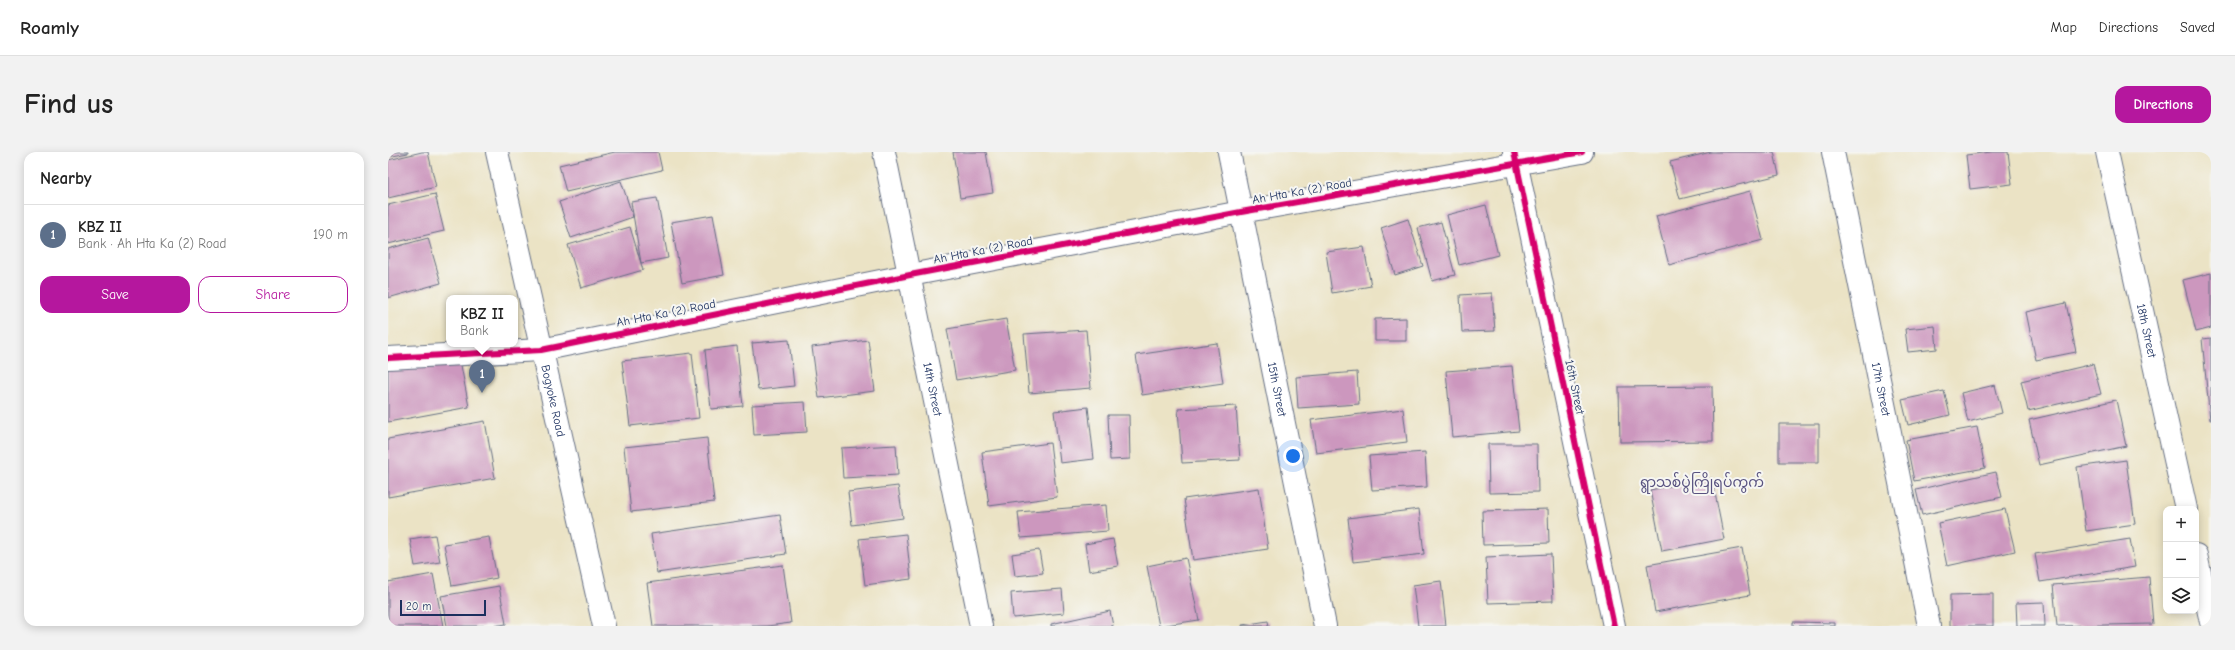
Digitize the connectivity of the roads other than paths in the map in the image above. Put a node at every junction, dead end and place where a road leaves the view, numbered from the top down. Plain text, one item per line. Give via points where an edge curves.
1 (498, 152) edge
2 (884, 152) edge
3 (1229, 152) edge
4 (1582, 152) edge
5 (1833, 152) edge
6 (2107, 152) edge
7 (1515, 158) edge
8 (1241, 212) junction
9 (910, 274) junction
10 (541, 350) junction
11 (388, 358) edge
12 (2185, 506) edge
13 (2199, 568) edge
14 (2211, 622) edge
15 (604, 626) edge
16 (981, 626) edge
17 (1325, 626) edge
18 (1614, 626) edge
19 (1930, 626) edge

1 - 10 main road, Bogyoke Road
2 - 9 main road, 14th Street
3 - 8 main road, 15th Street
4 - 7 main road, Ah Hta Ka (2) Road
5 - 19 main road, 17th Street
6 - 12 main road, 18th Street
7 - 8 main road, Ah Hta Ka (2) Road
7 - 18 main road, 16th Street
8 - 9 main road, Ah Hta Ka (2) Road
8 - 17 main road, 15th Street
9 - 10 main road, Ah Hta Ka (2) Road
9 - 16 main road, 14th Street
10 - 11 main road, Ah Hta Ka (2) Road
10 - 15 main road, Bogyoke Road
13 - 14 main road

